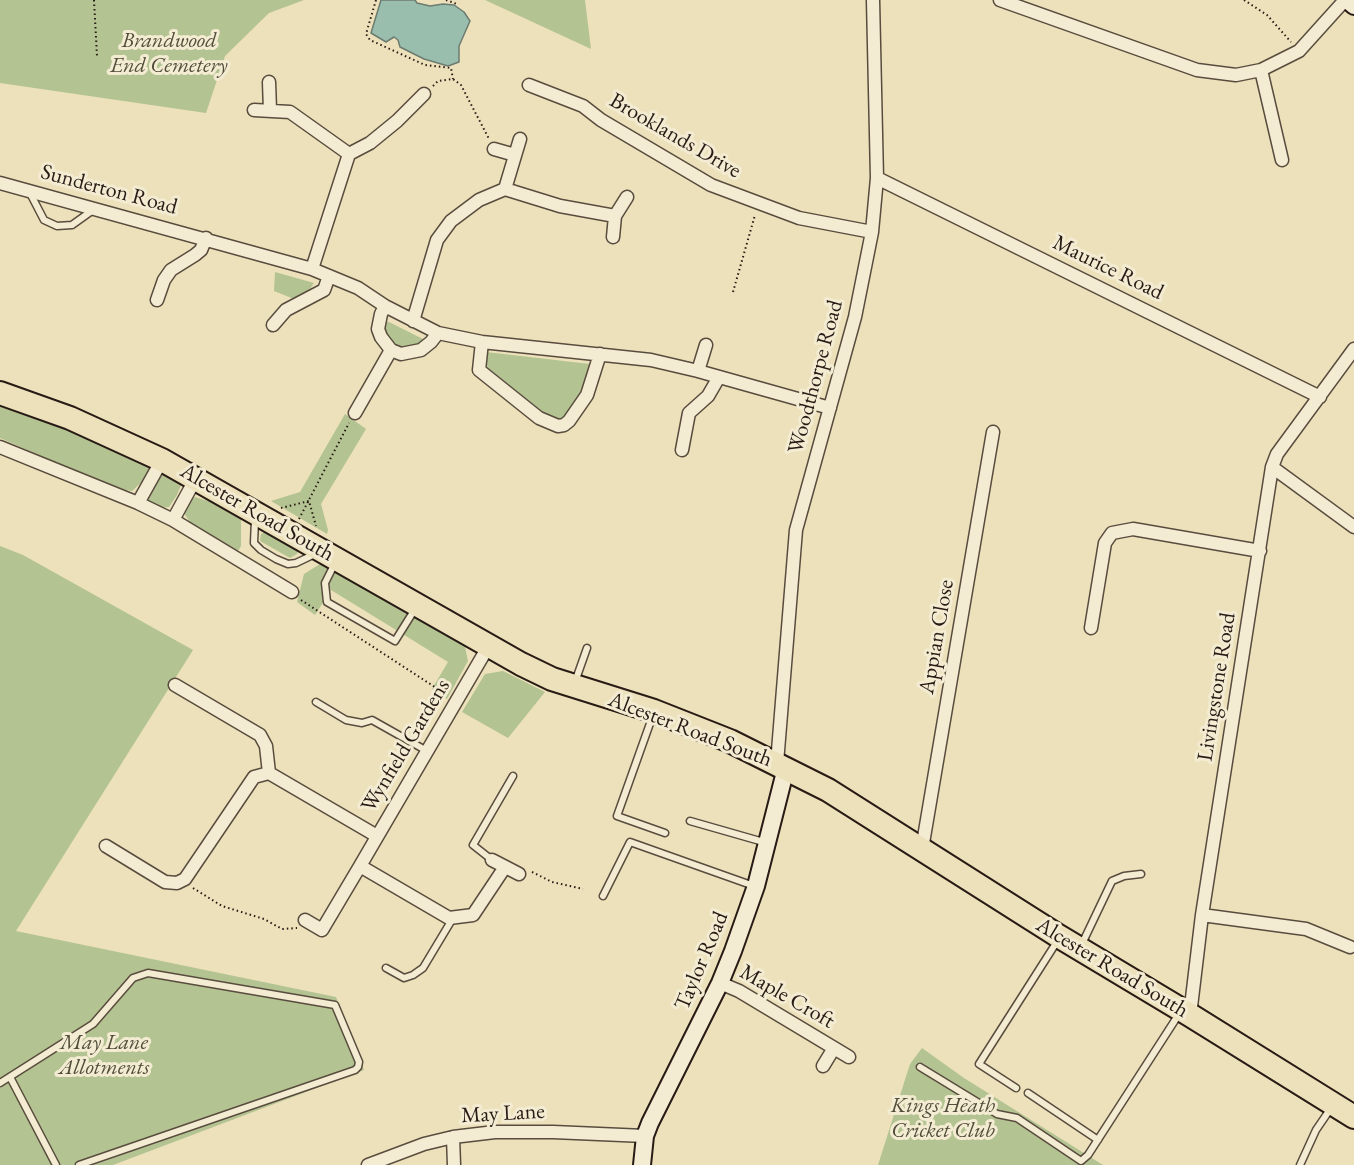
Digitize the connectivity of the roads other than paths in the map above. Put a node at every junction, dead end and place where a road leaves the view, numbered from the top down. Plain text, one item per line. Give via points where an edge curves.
1 (873, 0) edge
2 (1000, 0) edge
3 (1346, 0) edge
4 (1354, 6) edge
5 (1261, 70) junction
6 (269, 82) dead end
7 (529, 85) dead end
8 (424, 94) road end
9 (254, 110) dead end
10 (270, 110) junction
11 (520, 139) dead end
12 (494, 149) dead end
13 (349, 154) junction
14 (515, 155) junction
15 (1282, 160) dead end
16 (877, 178) junction
17 (0, 183) edge
18 (27, 189) junction
19 (505, 189) junction
20 (627, 197) dead end
21 (96, 208) junction
22 (615, 216) junction
23 (872, 232) junction
24 (613, 237) dead end
25 (206, 238) junction
26 (312, 268) junction
27 (328, 276) junction
28 (158, 300) dead end
29 (385, 306) junction
30 (413, 321) junction
31 (273, 325) dead end
32 (438, 333) junction
33 (482, 342) junction
34 (706, 345) dead end
35 (1354, 349) edge
36 (392, 350) junction
37 (600, 354) junction
38 (698, 371) junction
39 (719, 377) junction
40 (0, 393) edge
41 (1320, 397) junction
42 (830, 408) junction
43 (355, 413) road end
44 (993, 432) dead end
45 (0, 447) edge
46 (682, 450) dead end
47 (162, 460) junction
48 (1272, 467) junction
49 (196, 478) junction
50 (138, 503) junction
51 (258, 513) junction
52 (173, 520) junction
53 (1354, 527) edge
54 (1260, 550) junction
55 (330, 555) junction
56 (292, 592) road end
57 (416, 606) junction
58 (1091, 628) dead end
59 (488, 647) junction
60 (587, 648) dead end
61 (175, 685) dead end
62 (573, 686) junction
63 (316, 702) dead end
64 (654, 711) junction
65 (427, 752) junction
66 (782, 766) junction
67 (269, 773) junction
68 (513, 776) dead end
69 (690, 821) dead end
70 (665, 833) dead end
71 (377, 836) junction
72 (767, 843) junction
73 (106, 846) dead end
74 (922, 849) junction
75 (492, 860) joint
76 (360, 866) junction
77 (505, 867) junction
78 (519, 874) road end
79 (1141, 874) dead end
80 (755, 887) junction
81 (603, 896) dead end
82 (1202, 915) junction
83 (453, 918) junction
84 (305, 920) road end
85 (1060, 937) junction
86 (1350, 947) dead end
87 (1080, 949) junction
88 (387, 968) dead end
89 (720, 983) junction
90 (1185, 1012) junction
91 (834, 1048) junction
92 (849, 1057) dead end
93 (823, 1065) dead end
94 (920, 1067) dead end
95 (10, 1077) junction
96 (0, 1083) edge
97 (1016, 1088) dead end
98 (1028, 1093) dead end
99 (1333, 1105) junction
100 (1354, 1117) edge
101 (645, 1136) junction
102 (453, 1137) junction
103 (1098, 1140) junction
104 (56, 1165) edge
105 (79, 1165) edge
106 (368, 1165) edge
107 (454, 1165) edge
108 (642, 1165) edge
109 (1300, 1165) edge

1 - 16 street, Woodthorpe Road
2 - 5 street via 1197,70 1236,75
3 - 4 street
3 - 5 street via 1299,51
5 - 15 street
6 - 10 street
7 - 23 street, Brooklands Drive via 584,106 711,185 799,218
8 - 13 street via 370,143
9 - 10 street
10 - 13 street via 290,112
11 - 14 street
12 - 14 street
13 - 26 street
14 - 19 street
16 - 23 street, Woodthorpe Road
16 - 41 street, Maurice Road
17 - 18 street, Sunderton Road
18 - 21 street, Sunderton Road
18 - 21 lane via 44,220 57,226 72,225
19 - 22 street via 560,206
19 - 30 street via 479,200 451,221 437,240
20 - 22 street
21 - 25 street, Sunderton Road
22 - 24 street
23 - 42 street, Woodthorpe Road via 855,317
25 - 26 street, Sunderton Road
25 - 28 street via 201,250 171,270
26 - 27 street, Sunderton Road
27 - 29 street, Sunderton Road via 358,288
27 - 31 street via 324,290 294,304
29 - 30 street, Sunderton Road
29 - 36 street via 378,329
30 - 32 street, Sunderton Road
32 - 33 street, Sunderton Road
32 - 36 street via 421,350 401,354
33 - 37 street, Sunderton Road
33 - 37 street via 479,370 539,418 558,426 569,421 587,395
34 - 38 street
35 - 41 street
36 - 43 street
37 - 38 street, Sunderton Road
38 - 39 street, Sunderton Road
39 - 42 street, Sunderton Road
39 - 46 street via 708,396 689,413
40 - 47 highway, Alcester Road South via 70,418
41 - 48 street via 1276,454
42 - 66 street, Woodthorpe Road via 795,530
44 - 74 street, Appian Close
45 - 50 street
47 - 49 highway, Alcester Road South
47 - 50 street
48 - 53 street
48 - 54 street, Livingstone Road
49 - 51 highway, Alcester Road South
49 - 52 street
50 - 52 street
51 - 55 highway, Alcester Road South
51 - 55 lane via 254,543 276,559 288,564
52 - 56 street
54 - 58 street via 1118,530 1105,543
54 - 82 street, Livingstone Road
55 - 57 highway, Alcester Road South
55 - 57 lane via 325,583 327,602 394,641
57 - 59 highway, Alcester Road South
59 - 62 highway, Alcester Road South
59 - 65 street, Wynfield Gardens
60 - 62 lane
61 - 67 street via 260,735 266,746
62 - 64 highway, Alcester Road South
63 - 65 lane via 346,720 372,720
64 - 66 highway, Alcester Road South
64 - 70 lane via 617,816
65 - 71 street, Wynfield Gardens
66 - 72 street, Taylor Road
66 - 74 highway, Alcester Road South
67 - 71 street
67 - 73 street via 255,777 185,879 177,883 165,882
68 - 75 lane via 472,845
69 - 72 lane
71 - 76 street, Wynfield Gardens
72 - 80 street, Taylor Road
74 - 85 highway, Alcester Road South
75 - 77 street
76 - 83 street
76 - 84 street, Wynfield Gardens via 322,930
77 - 78 street
77 - 83 street via 473,915
79 - 87 lane via 1112,881
80 - 81 lane via 630,843
80 - 89 street, Taylor Road
82 - 86 street via 1306,929
82 - 90 street, Livingstone Road
83 - 88 lane via 423,968 404,978
85 - 87 highway, Alcester Road South
85 - 97 lane via 978,1064
87 - 90 highway, Alcester Road South
89 - 91 street, Maple Croft
89 - 101 street, Taylor Road
90 - 99 highway, Alcester Road South
90 - 103 lane
91 - 92 street, Maple Croft
91 - 93 street, Maple Croft
94 - 103 lane via 997,1114 1017,1118 1082,1161
95 - 96 lane
95 - 104 lane
95 - 105 lane via 93,1024 133,978 148,973 336,1005 359,1062 355,1070
98 - 103 lane
99 - 100 highway, Alcester Road South
99 - 109 lane
101 - 102 street, May Lane via 495,1132
101 - 108 street, Taylor Road
102 - 106 street, May Lane
102 - 107 street

